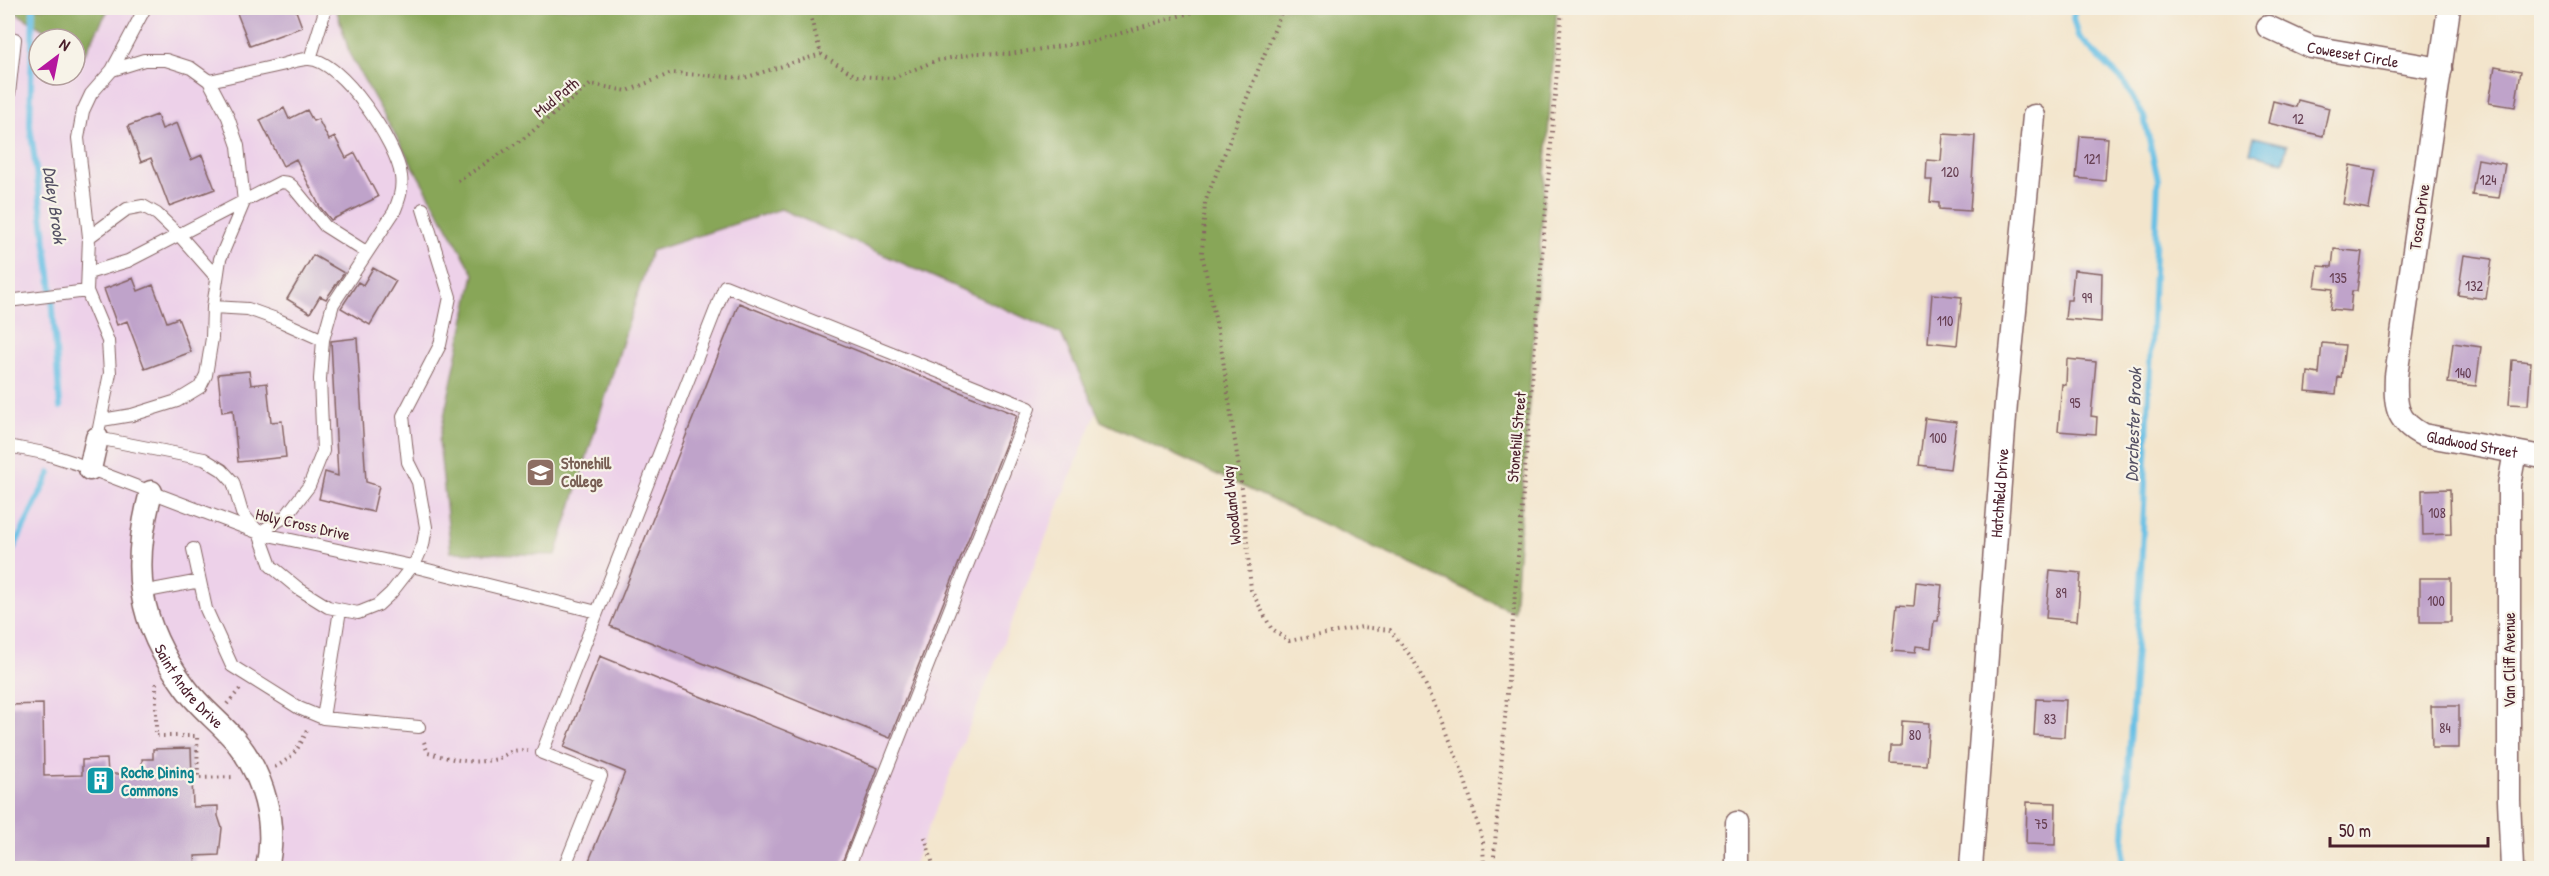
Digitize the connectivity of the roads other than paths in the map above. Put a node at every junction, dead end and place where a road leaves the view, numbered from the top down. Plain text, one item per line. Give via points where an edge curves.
1 (145, 8) edge
2 (323, 8) edge
3 (2449, 8) edge
4 (2268, 27) dead end
5 (11, 38) edge
6 (310, 58) junction
7 (2441, 69) junction
8 (112, 70) junction
9 (209, 81) junction
10 (8, 103) edge
11 (2034, 116) dead end
12 (244, 202) junction
13 (423, 209) dead end
14 (180, 236) junction
15 (89, 237) junction
16 (366, 252) junction
17 (88, 273) junction
18 (217, 278) junction
19 (87, 291) junction
20 (8, 302) edge
21 (213, 307) junction
22 (323, 340) junction
23 (2406, 425) joint
24 (99, 429) junction
25 (8, 446) edge
26 (2515, 452) junction
27 (2541, 457) edge
28 (90, 469) junction
29 (151, 492) junction
30 (259, 533) junction
31 (193, 549) dead end
32 (412, 566) junction
33 (200, 581) junction
34 (142, 592) junction
35 (340, 610) junction
36 (597, 612) junction
37 (319, 716) junction
38 (419, 727) road end
39 (1737, 823) dead end
40 (267, 868) edge
41 (564, 868) edge
42 (848, 868) edge
43 (1737, 868) edge
44 (1971, 868) edge
45 (2512, 868) edge

1 - 8 lane
2 - 6 lane
3 - 7 street, Tosca Drive
4 - 7 street, Coweeset Circle via 2311,47
5 - 10 lane
6 - 9 lane
6 - 16 lane via 333,69 354,89 395,157 401,176 394,212
7 - 23 street, Tosca Drive via 2396,376 2397,410
8 - 9 lane via 144,60 166,60 191,68
8 - 15 lane via 91,94 78,138
9 - 12 lane via 238,146
11 - 44 street, Hatchfield Drive
12 - 14 lane
12 - 16 lane via 281,182 288,183 325,226
12 - 18 lane via 220,259
13 - 32 lane via 450,297 440,345 403,416 408,462 418,482 426,527 423,545
14 - 15 lane via 143,206 127,208
14 - 17 lane via 128,261
14 - 18 lane
15 - 17 lane
16 - 22 lane via 333,304
17 - 19 lane
18 - 21 lane
19 - 20 lane
19 - 24 lane via 108,341 110,373
21 - 22 lane via 248,309
21 - 24 lane via 206,375 200,387 177,401
22 - 30 lane via 323,451 309,486 286,516
23 - 26 street, Gladwood Street via 2432,438
24 - 28 street
24 - 30 lane via 204,459 222,470 232,482 242,513
25 - 28 lane, Holy Cross Drive
26 - 27 street, Gladwood Street
26 - 45 street, Van Cliff Avenue via 2509,485
28 - 29 lane, Holy Cross Drive
29 - 30 lane, Holy Cross Drive
29 - 34 street, Saint Andre Drive via 140,546
30 - 32 lane, Holy Cross Drive
30 - 35 lane via 271,566 328,608
31 - 33 lane
32 - 35 lane via 378,604 358,613
32 - 36 lane, Holy Cross Drive
33 - 34 lane
33 - 37 lane via 206,609 232,666 299,708
34 - 40 street, Saint Andre Drive via 150,621 173,670 197,703 234,739 257,773 269,821
35 - 37 lane
36 - 41 lane via 542,753 600,776
36 - 42 lane via 725,286 1029,408
37 - 38 lane
39 - 43 street

